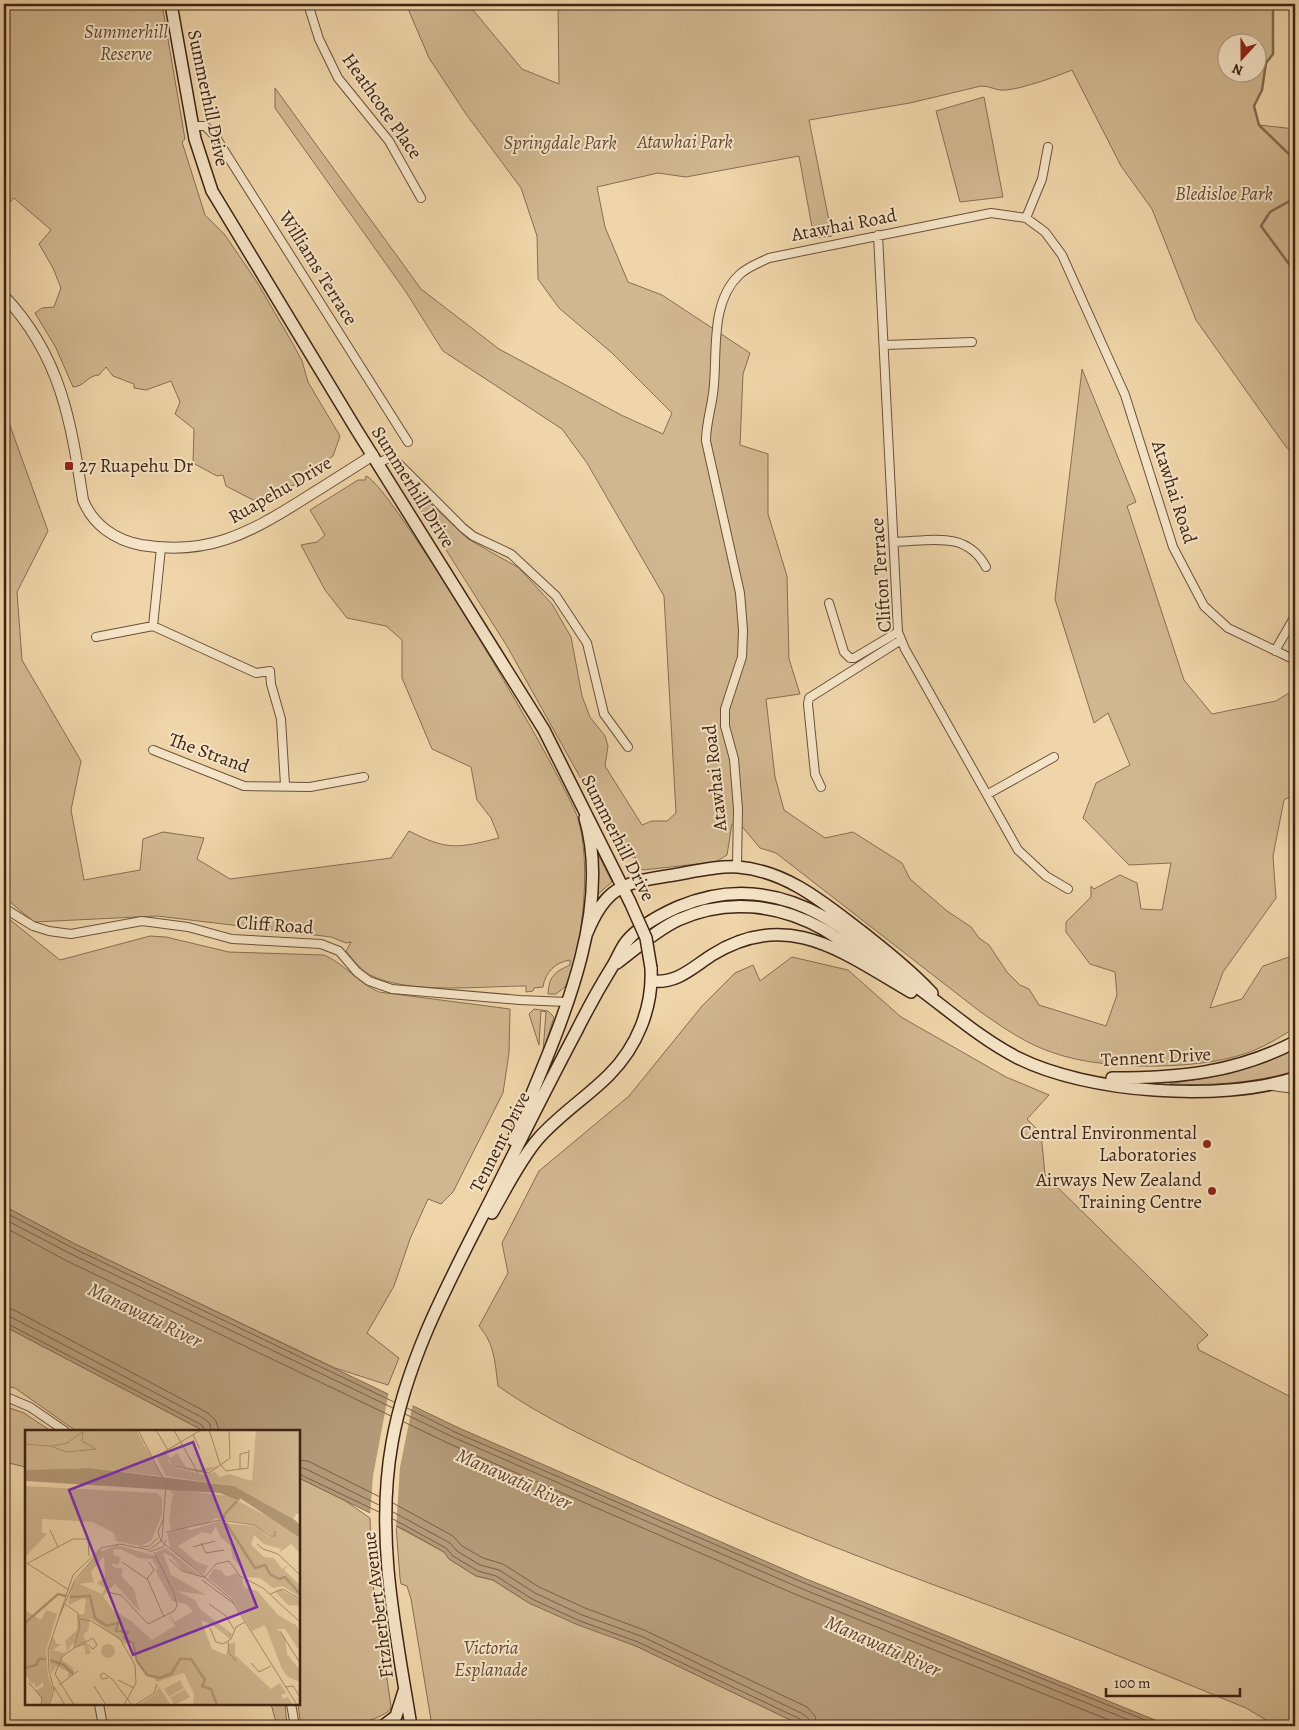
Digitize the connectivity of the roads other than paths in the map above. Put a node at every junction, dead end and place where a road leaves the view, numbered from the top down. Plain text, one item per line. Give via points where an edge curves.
1 (171, 4) edge
2 (308, 4) edge
3 (192, 126) junction
4 (1048, 147) dead end
5 (421, 198) dead end
6 (1026, 218) junction
7 (878, 235) junction
8 (4, 296) edge
9 (972, 342) dead end
10 (885, 345) junction
11 (408, 442) dead end
12 (376, 459) junction
13 (895, 542) junction
14 (161, 548) junction
15 (986, 567) dead end
16 (829, 603) dead end
17 (1295, 616) edge
18 (153, 626) junction
19 (900, 636) junction
20 (96, 637) dead end
21 (1275, 651) junction
22 (1295, 660) edge
23 (628, 747) dead end
24 (153, 750) dead end
25 (1054, 757) dead end
26 (364, 777) dead end
27 (285, 785) junction
28 (821, 787) dead end
29 (578, 794) junction
30 (988, 794) junction
31 (737, 866) junction
32 (623, 886) junction
33 (1068, 889) dead end
34 (4, 908) edge
35 (587, 933) junction
36 (651, 980) junction
37 (567, 1002) junction
38 (956, 1017) junction
39 (1295, 1042) edge
40 (1073, 1078) junction
41 (1295, 1078) edge
42 (1271, 1086) junction
43 (1295, 1089) edge
44 (486, 1209) junction
45 (455, 1272) junction
46 (424, 1335) joint
47 (4, 1396) edge
48 (64, 1430) edge
49 (405, 1688) junction
50 (100, 1705) edge
51 (292, 1705) edge
52 (103, 1726) edge
53 (295, 1726) edge
54 (383, 1726) edge
55 (412, 1726) edge

1 - 3 main road, Summerhill Drive
2 - 5 street, Heathcote Place via 319,39 338,78 389,141
3 - 11 street, Williams Terrace via 205,126 215,136
3 - 12 main road, Summerhill Drive via 202,167 222,210
4 - 6 street via 1042,179
6 - 7 street, Atawhai Road via 991,213
6 - 21 street, Atawhai Road via 1045,232 1066,264 1125,395 1173,547 1195,592 1204,606 1228,628
7 - 10 street, Clifton Terrace
7 - 31 street, Atawhai Road via 780,254 751,267 740,274 726,291 718,316 714,387 706,421 706,441 740,594 743,630 742,657 725,709 738,809
8 - 14 street, Ruapehu Drive via 29,327 54,369 72,429 87,509 100,525 120,538
9 - 10 street
10 - 13 street, Clifton Terrace
12 - 14 street, Ruapehu Drive via 244,534 196,547
12 - 23 street via 395,460 463,528 511,554 556,596 587,643 604,714
12 - 29 main road, Summerhill Drive via 514,680
13 - 15 street via 963,543 977,552
13 - 19 street, Clifton Terrace
14 - 18 street
16 - 19 street via 844,652 850,658
17 - 21 street
18 - 20 street
18 - 27 street via 256,672 270,670 281,718
19 - 28 street via 809,698 815,774
19 - 30 street, Clifton Terrace
21 - 22 street, Atawhai Road
24 - 27 street, The Strand via 244,786
25 - 30 street
26 - 27 street, The Strand via 310,787
29 - 32 main road, Summerhill Drive
29 - 35 main road via 591,858
30 - 33 street, Clifton Terrace via 1018,850 1046,876
31 - 32 main road
31 - 38 main road via 777,875 810,893 910,969
32 - 35 main road via 606,899
32 - 36 main road, Summerhill Drive, bridge via 646,938
34 - 37 street, Cliff Road via 33,926 71,934 142,921 188,927 232,939 321,944 339,951 356,972 369,981 392,989
35 - 37 main road
36 - 38 main road via 666,982 678,978 733,944 763,936 791,935 836,947
36 - 45 main road, Summerhill Drive via 648,1006 640,1031 627,1052 609,1075 559,1116 536,1141
37 - 44 main road
38 - 40 main road, Tennent Drive via 1020,1058
38 - 44 main road, Tennent Drive via 888,967 862,941 824,916 781,899 736,894 700,900 653,920 626,943 562,1058
39 - 40 main road, Tennent Drive via 1243,1065 1208,1073 1145,1078
40 - 42 main road, Tennent Drive via 1168,1090 1214,1091
41 - 42 main road, Tennent Drive
42 - 43 street
44 - 45 main road, Tennent Drive
45 - 46 main road, Tennent Drive
46 - 49 main road, Fitzherbert Avenue via 406,1385 386,1483 389,1585
47 - 48 street via 30,1407
49 - 54 main road via 396,1716
49 - 55 main road, Fitzherbert Avenue
50 - 52 street
51 - 53 street

